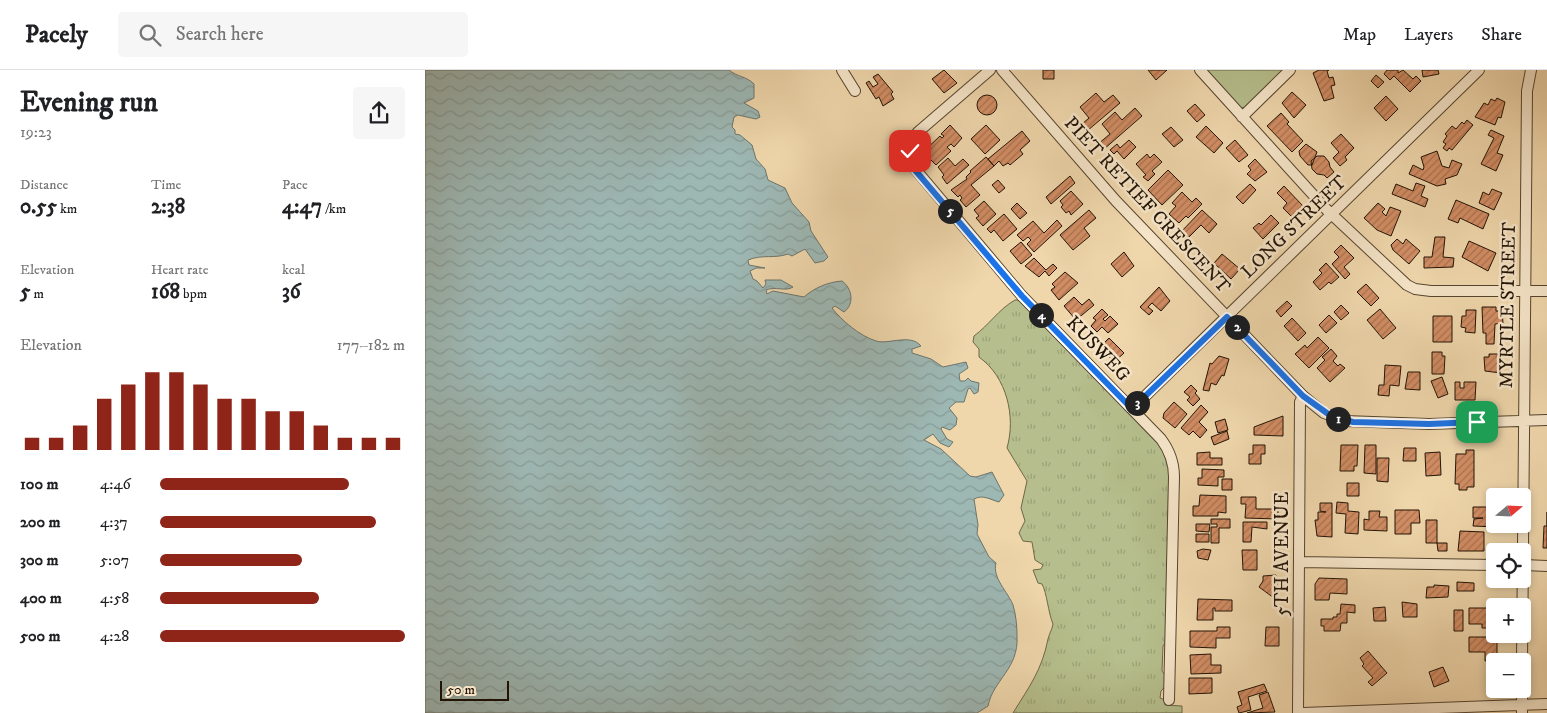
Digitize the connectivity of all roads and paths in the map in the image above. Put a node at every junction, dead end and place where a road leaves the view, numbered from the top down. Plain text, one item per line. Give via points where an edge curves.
1 (842, 70) edge
2 (990, 70) edge
3 (1002, 70) edge
4 (1200, 70) edge
5 (1291, 70) edge
6 (1479, 70) edge
7 (1531, 70) edge
8 (855, 91) dead end
9 (1242, 116) junction
10 (1332, 214) junction
11 (1525, 290) junction
12 (1547, 291) edge
13 (1227, 317) junction
14 (1303, 396) junction
15 (1132, 409) junction
16 (1524, 420) junction
17 (1547, 420) edge
18 (1523, 543) edge
19 (1299, 562) junction
20 (1486, 565) edge
21 (1531, 565) edge
22 (1547, 566) edge
23 (1523, 588) edge
24 (1522, 653) edge
25 (1169, 700) dead end
26 (1547, 704) edge
27 (1522, 709) edge
28 (1298, 713) edge
29 (1303, 713) edge

1 - 8 street
2 - 15 street, KUSWEG via 918,132 910,146 913,166 1022,296
3 - 13 street, PIET RETIEF CRESCENT via 1116,201
4 - 9 street
5 - 9 street
6 - 10 street, LONG STREET
7 - 11 street, MYRTLE STREET via 1527,91
9 - 10 street
10 - 11 street via 1415,289
10 - 13 street, LONG STREET
11 - 12 street
11 - 16 street, MYRTLE STREET
13 - 14 street, PIET RETIEF CRESCENT
13 - 15 street, LONG STREET
14 - 16 street, PIET RETIEF CRESCENT via 1324,413 1345,421 1429,424
14 - 19 street, 5TH AVENUE via 1300,402
15 - 25 street, KUSWEG via 1165,444 1174,470
16 - 17 street, PIET RETIEF CRESCENT
16 - 18 street, MYRTLE STREET
19 - 20 street
19 - 28 street, 5TH AVENUE
21 - 22 street
23 - 24 street, MYRTLE STREET
26 - 27 street
27 - 29 street

